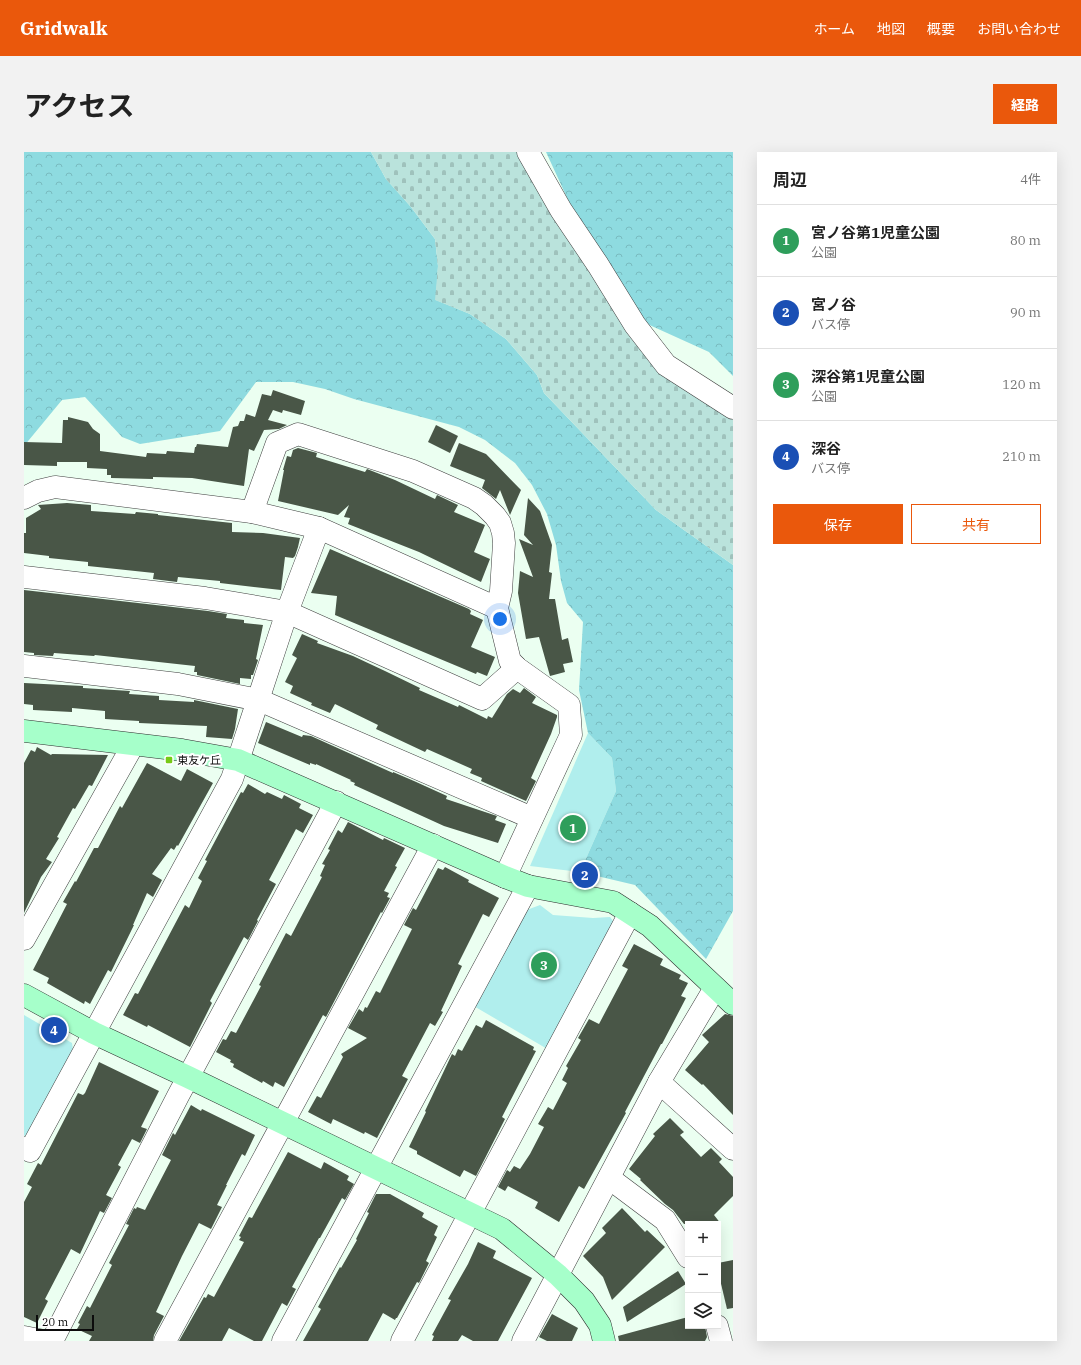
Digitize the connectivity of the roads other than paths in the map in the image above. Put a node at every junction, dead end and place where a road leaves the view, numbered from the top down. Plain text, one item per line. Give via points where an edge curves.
1 (528, 152) edge
2 (733, 408) edge
3 (24, 498) edge
4 (252, 512) junction
5 (319, 528) junction
6 (24, 577) edge
7 (497, 608) junction
8 (287, 612) junction
9 (24, 666) edge
10 (518, 668) junction
11 (259, 700) junction
12 (24, 731) edge
13 (134, 745) junction
14 (238, 760) junction
15 (336, 802) junction
16 (532, 818) junction
17 (433, 845) junction
18 (505, 877) junction
19 (528, 886) junction
20 (630, 913) junction
21 (24, 939) edge
22 (715, 988) junction
23 (24, 995) edge
24 (733, 1004) edge
25 (94, 1033) junction
26 (188, 1077) junction
27 (660, 1082) junction
28 (283, 1122) junction
29 (733, 1149) edge
30 (26, 1154) edge
31 (376, 1167) junction
32 (609, 1178) junction
33 (470, 1213) junction
34 (685, 1252) edge
35 (558, 1275) junction
36 (718, 1329) edge
37 (24, 1337) edge
38 (44, 1341) edge
39 (52, 1341) edge
40 (166, 1341) edge
41 (283, 1341) edge
42 (402, 1341) edge
43 (523, 1341) edge
44 (604, 1341) edge
45 (721, 1341) edge

1 - 2 street via 561,210 635,325 666,365
3 - 4 street via 55,487
4 - 5 street
4 - 7 street via 277,443 298,434 413,471 474,498 500,523 504,543 501,592
5 - 7 street
5 - 8 street
6 - 8 street via 205,598
7 - 10 street via 510,661
8 - 10 street via 482,699
8 - 11 street
9 - 11 street via 178,684
10 - 16 street via 570,704 571,735
11 - 14 street
11 - 16 street
12 - 13 street
13 - 14 street
13 - 21 street
14 - 15 street
14 - 25 street via 232,779
15 - 17 street
15 - 26 street
16 - 18 street
17 - 18 street
17 - 28 street
18 - 19 street
19 - 20 street via 613,902
19 - 31 street
20 - 22 street via 650,926
20 - 33 street
22 - 24 street
22 - 27 street
23 - 25 street
25 - 26 street
25 - 30 street
26 - 28 street
26 - 39 street
27 - 29 street
27 - 32 street
28 - 31 street
28 - 40 street
31 - 33 street
31 - 41 street
32 - 34 street via 665,1220
32 - 35 street
33 - 35 street via 502,1229
33 - 42 street
35 - 43 street
35 - 44 street via 584,1301 600,1325
36 - 45 street
37 - 38 street

